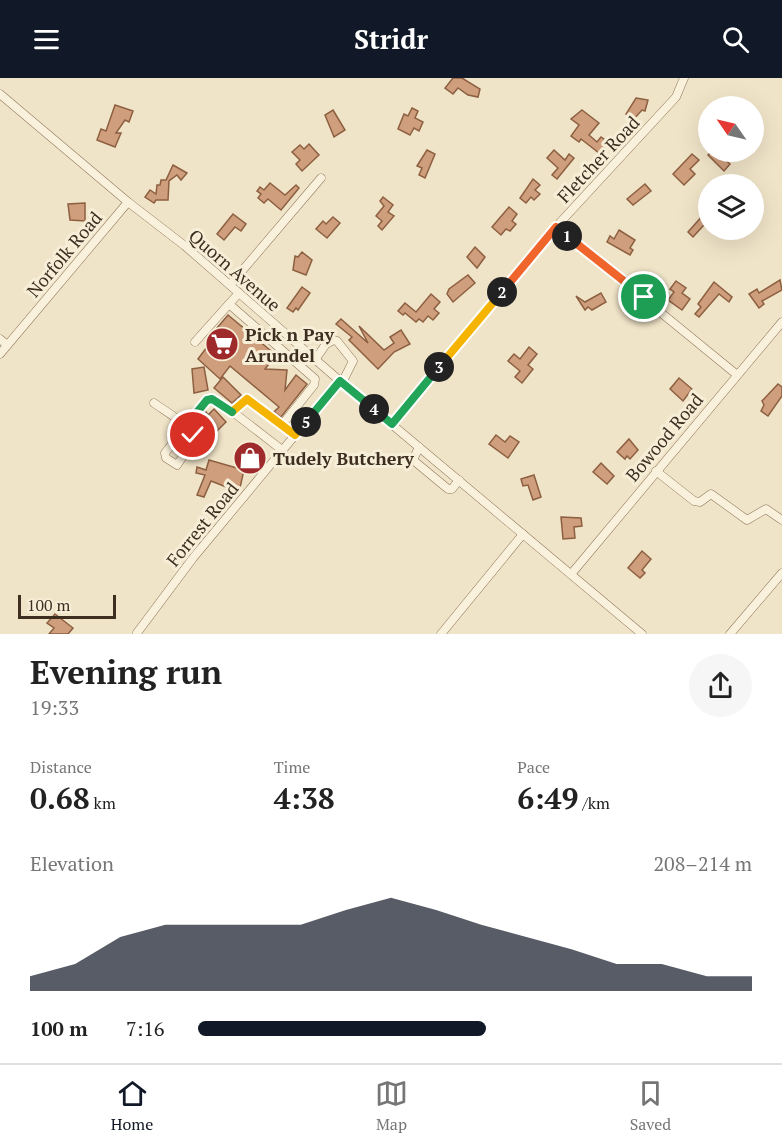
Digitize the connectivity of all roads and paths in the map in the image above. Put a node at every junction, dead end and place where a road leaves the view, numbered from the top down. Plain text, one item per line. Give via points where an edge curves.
1 (684, 78) edge
2 (0, 94) edge
3 (321, 178) dead end
4 (128, 202) junction
5 (556, 227) junction
6 (230, 285) junction
7 (239, 293) junction
8 (229, 304) junction
9 (782, 322) edge
10 (0, 339) edge
11 (195, 342) dead end
12 (7, 345) junction
13 (0, 354) edge
14 (315, 360) junction
15 (736, 374) junction
16 (341, 382) junction
17 (154, 403) dead end
18 (233, 412) junction
19 (392, 424) junction
20 (281, 426) junction
21 (185, 427) junction
22 (295, 435) junction
23 (419, 447) junction
24 (282, 450) junction
25 (656, 471) junction
26 (459, 480) junction
27 (782, 520) edge
28 (523, 534) junction
29 (572, 573) junction
30 (782, 573) edge
31 (137, 633) edge
32 (441, 634) edge
33 (642, 634) edge
34 (730, 634) edge

1 - 5 street, Fletcher Road via 676,97
2 - 4 street, Quorn Avenue
3 - 6 street
4 - 6 street, Quorn Avenue
4 - 12 street, Norfolk Road
5 - 15 street
5 - 19 street, Fletcher Road
6 - 7 street, Quorn Avenue
7 - 8 street
7 - 14 street, Quorn Avenue
8 - 11 street
8 - 20 street via 315,379
9 - 15 street, Bowood Road
10 - 12 street
12 - 13 street, Norfolk Road
14 - 16 street, Quorn Avenue
14 - 16 street via 326,344 337,341 353,361
15 - 25 street, Bowood Road
16 - 19 street, Quorn Avenue
16 - 22 street, Forrest Road
17 - 21 street
18 - 20 street via 247,399
18 - 21 street via 209,399
18 - 24 street
19 - 23 street, Quorn Avenue
20 - 22 street
21 - 21 street via 164,456 177,465 194,440
22 - 24 street, Forrest Road
23 - 26 street, Quorn Avenue
23 - 26 street via 413,460 448,489
24 - 31 street, Forrest Road
25 - 27 street via 694,501 700,502 711,494 747,520 766,509
25 - 29 street, Bowood Road
26 - 28 street, Quorn Avenue
28 - 29 street, Quorn Avenue
28 - 32 street
29 - 33 street, Quorn Avenue
30 - 34 street

